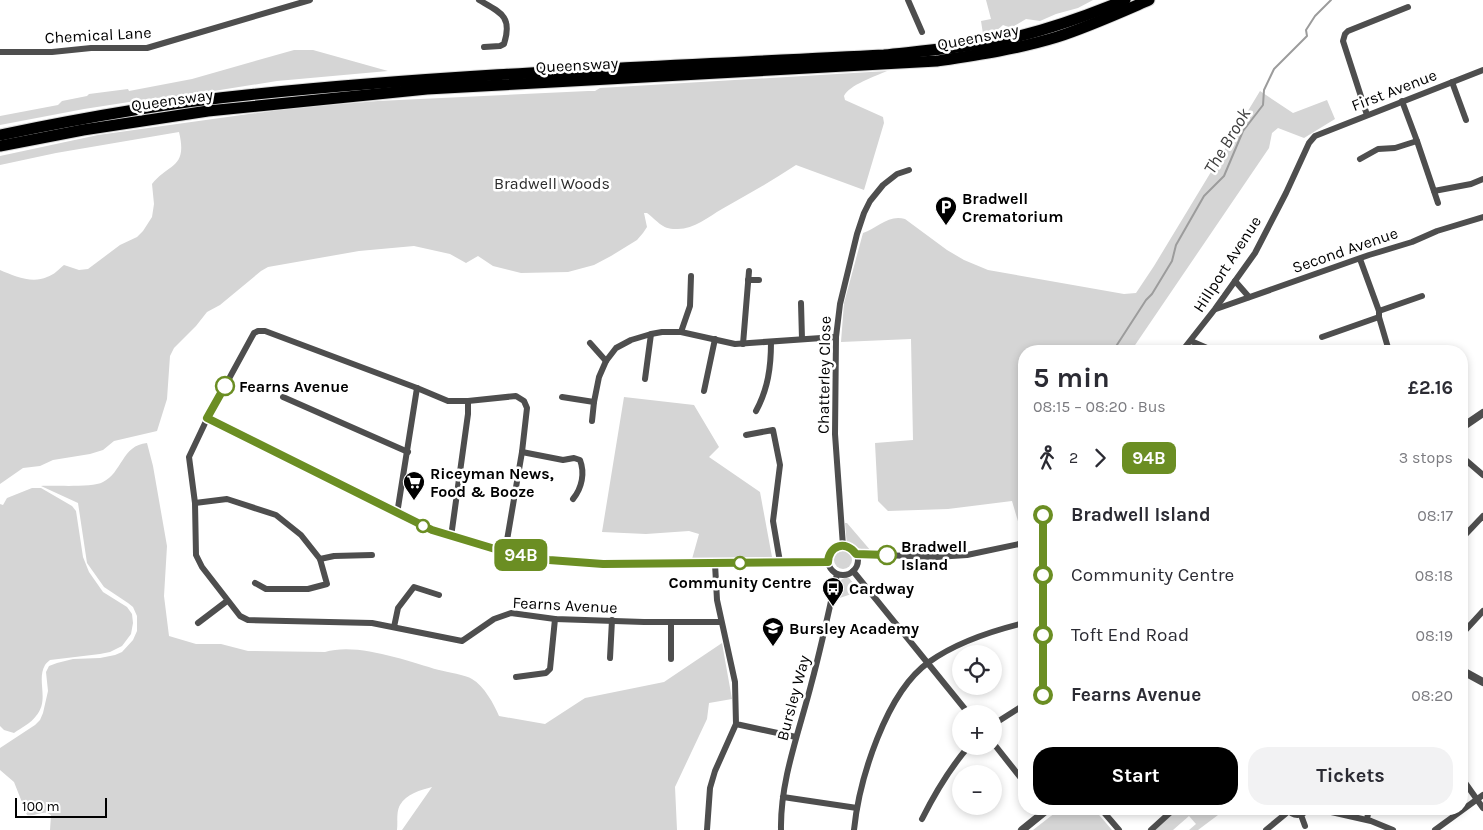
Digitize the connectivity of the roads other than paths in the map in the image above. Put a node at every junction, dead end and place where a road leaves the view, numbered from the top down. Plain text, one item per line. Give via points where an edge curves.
1 (310, 0) edge
2 (479, 0) edge
3 (908, 0) edge
4 (1125, 0) edge
5 (1149, 0) edge
6 (1408, 7) dead end
7 (922, 32) dead end
8 (484, 48) dead end
9 (0, 52) edge
10 (1483, 70) edge
11 (1452, 82) junction
12 (1402, 101) junction
13 (189, 102) junction
14 (1367, 115) junction
15 (1466, 120) dead end
16 (0, 128) edge
17 (0, 135) edge
18 (1315, 136) joint
19 (1417, 141) junction
20 (0, 147) edge
21 (1360, 159) dead end
22 (909, 170) dead end
23 (1483, 179) edge
24 (1434, 191) junction
25 (1438, 203) dead end
26 (1483, 217) edge
27 (1360, 259) junction
28 (749, 271) dead end
29 (691, 276) dead end
30 (748, 280) junction
31 (759, 280) dead end
32 (1235, 281) junction
33 (1422, 296) dead end
34 (1249, 297) junction
35 (801, 303) dead end
36 (1215, 309) junction
37 (1379, 314) junction
38 (681, 332) junction
39 (651, 334) junction
40 (836, 337) junction
41 (1322, 337) dead end
42 (715, 339) junction
43 (802, 339) junction
44 (1191, 341) junction
45 (771, 342) junction
46 (590, 343) dead end
47 (743, 344) junction
48 (1187, 345) edge
49 (1200, 345) edge
50 (1387, 345) edge
51 (606, 361) junction
52 (645, 379) dead end
53 (417, 388) junction
54 (704, 391) dead end
55 (284, 397) dead end
56 (562, 397) dead end
57 (468, 401) junction
58 (594, 402) junction
59 (756, 411) dead end
60 (1483, 413) edge
61 (207, 418) junction
62 (592, 421) dead end
63 (1468, 423) edge
64 (746, 435) dead end
65 (408, 452) junction
66 (522, 452) junction
67 (1468, 462) edge
68 (1483, 475) edge
69 (573, 499) dead end
70 (194, 503) junction
71 (397, 514) junction
72 (1483, 516) edge
73 (1468, 532) edge
74 (451, 537) junction
75 (1018, 544) edge
76 (843, 546) junction
77 (505, 552) junction
78 (856, 554) junction
79 (372, 555) dead end
80 (320, 559) junction
81 (780, 562) junction
82 (828, 562) junction
83 (715, 564) junction
84 (852, 571) junction
85 (837, 574) junction
86 (255, 583) dead end
87 (439, 595) dead end
88 (227, 600) junction
89 (1483, 610) edge
90 (555, 619) junction
91 (612, 620) junction
92 (198, 622) dead end
93 (671, 622) junction
94 (721, 622) junction
95 (1018, 625) edge
96 (394, 627) junction
97 (1468, 627) edge
98 (610, 658) dead end
99 (671, 659) dead end
100 (927, 663) junction
101 (1468, 674) edge
102 (520, 675) dead end
103 (1483, 682) edge
104 (962, 705) edge
105 (1018, 709) edge
106 (1002, 719) edge
107 (736, 724) junction
108 (796, 737) junction
109 (1002, 754) edge
110 (963, 755) edge
111 (1018, 774) edge
112 (1468, 787) edge
113 (1483, 795) edge
114 (783, 797) junction
115 (1477, 800) junction
116 (1468, 806) edge
117 (857, 808) junction
118 (1483, 808) edge
119 (1040, 815) edge
120 (1106, 815) edge
121 (1167, 815) edge
122 (1282, 815) edge
123 (1294, 815) edge
124 (1301, 815) joint
125 (1347, 815) edge
126 (1367, 815) edge
127 (1456, 815) edge
128 (922, 819) dead end
129 (1366, 819) junction
130 (1305, 826) dead end
131 (707, 830) edge
132 (781, 830) edge
133 (854, 830) edge
134 (1022, 830) edge
135 (1119, 830) edge
136 (1151, 830) edge
137 (1266, 830) edge
138 (1393, 830) edge
139 (1435, 830) edge

1 - 9 street, Chemical Lane via 147,48
2 - 8 street via 502,13 508,30 504,44
3 - 7 street
4 - 13 highway, Queensway via 1050,28 935,50 423,79
5 - 20 highway, Queensway via 1056,37 1000,51 937,61 427,89 208,111
6 - 14 street via 1345,34 1343,41
10 - 11 street, First Avenue
11 - 12 street, First Avenue
11 - 15 street
12 - 14 street, First Avenue
12 - 19 street
13 - 16 highway via 125,106
13 - 17 highway, Queensway
14 - 18 street, First Avenue
18 - 32 street, Hillport Avenue via 1308,143 1255,253
19 - 21 street via 1378,150
19 - 24 street
22 - 40 street, Chatterley Close via 897,174 883,185 864,213 840,304
23 - 24 street
24 - 25 street
26 - 27 street, Second Avenue
27 - 34 street, Second Avenue
27 - 37 street
28 - 30 street
29 - 38 street via 690,306
30 - 31 street
30 - 47 street
32 - 34 street
32 - 36 street, Hillport Avenue
33 - 37 street
34 - 36 street, Second Avenue
35 - 43 street via 805,310
36 - 44 street, Hillport Avenue
37 - 41 street
37 - 50 street
38 - 39 street
38 - 42 street
39 - 51 street via 616,348
39 - 52 street
40 - 43 street
40 - 76 street, Chatterley Close via 835,434
42 - 47 street
42 - 54 street
43 - 45 street
44 - 48 street, Hillport Avenue
44 - 49 street
45 - 47 street
45 - 59 street via 769,379
46 - 51 street
51 - 58 street
53 - 57 street, Fearns Avenue via 448,401
53 - 61 street, Fearns Avenue via 258,331
53 - 65 street
55 - 65 street
56 - 58 street
57 - 66 street, Fearns Avenue via 516,396 524,401 527,408
57 - 74 street
58 - 62 street
60 - 63 street
61 - 70 street, Fearns Avenue via 189,457
61 - 71 street
64 - 81 street via 773,430 780,465 773,521
65 - 71 street
66 - 69 street via 580,460 583,468 580,491
66 - 77 street, Fearns Avenue
67 - 68 street
70 - 80 street via 227,499 276,515 301,535
70 - 88 street, Fearns Avenue via 196,555
71 - 74 street
72 - 73 street
74 - 77 street
75 - 78 street via 967,555 936,557
76 - 78 street
76 - 82 street via 831,551
77 - 83 street via 549,560 603,564
78 - 84 street via 857,564
79 - 80 street
80 - 86 street via 327,584 308,589 266,589
81 - 82 street
81 - 83 street
82 - 85 street
83 - 94 street
84 - 85 street
84 - 100 street
85 - 108 street, Bursley Way
87 - 96 street via 414,587 398,608
88 - 92 street
88 - 96 street, Fearns Avenue via 240,616 248,620 372,623
89 - 97 street
90 - 91 street, Fearns Avenue
90 - 96 street, Fearns Avenue via 511,613 494,619 462,641
90 - 102 street via 550,669 546,674
91 - 93 street, Fearns Avenue
91 - 98 street
93 - 94 street, Fearns Avenue
93 - 99 street
94 - 107 street via 735,682
95 - 100 street via 977,637
100 - 104 street
100 - 117 street via 890,710 867,768
101 - 103 street
105 - 106 street
107 - 108 street
107 - 131 street via 710,788
108 - 114 street, Bursley Way
109 - 111 street
110 - 128 street
112 - 115 street
113 - 115 street
114 - 117 street
114 - 132 street, Bursley Way
115 - 116 street
115 - 118 street
117 - 133 street
119 - 134 street
120 - 135 street
121 - 136 street
122 - 137 street
123 - 124 street
124 - 130 street
125 - 129 street
126 - 129 street
127 - 139 street
129 - 138 street

